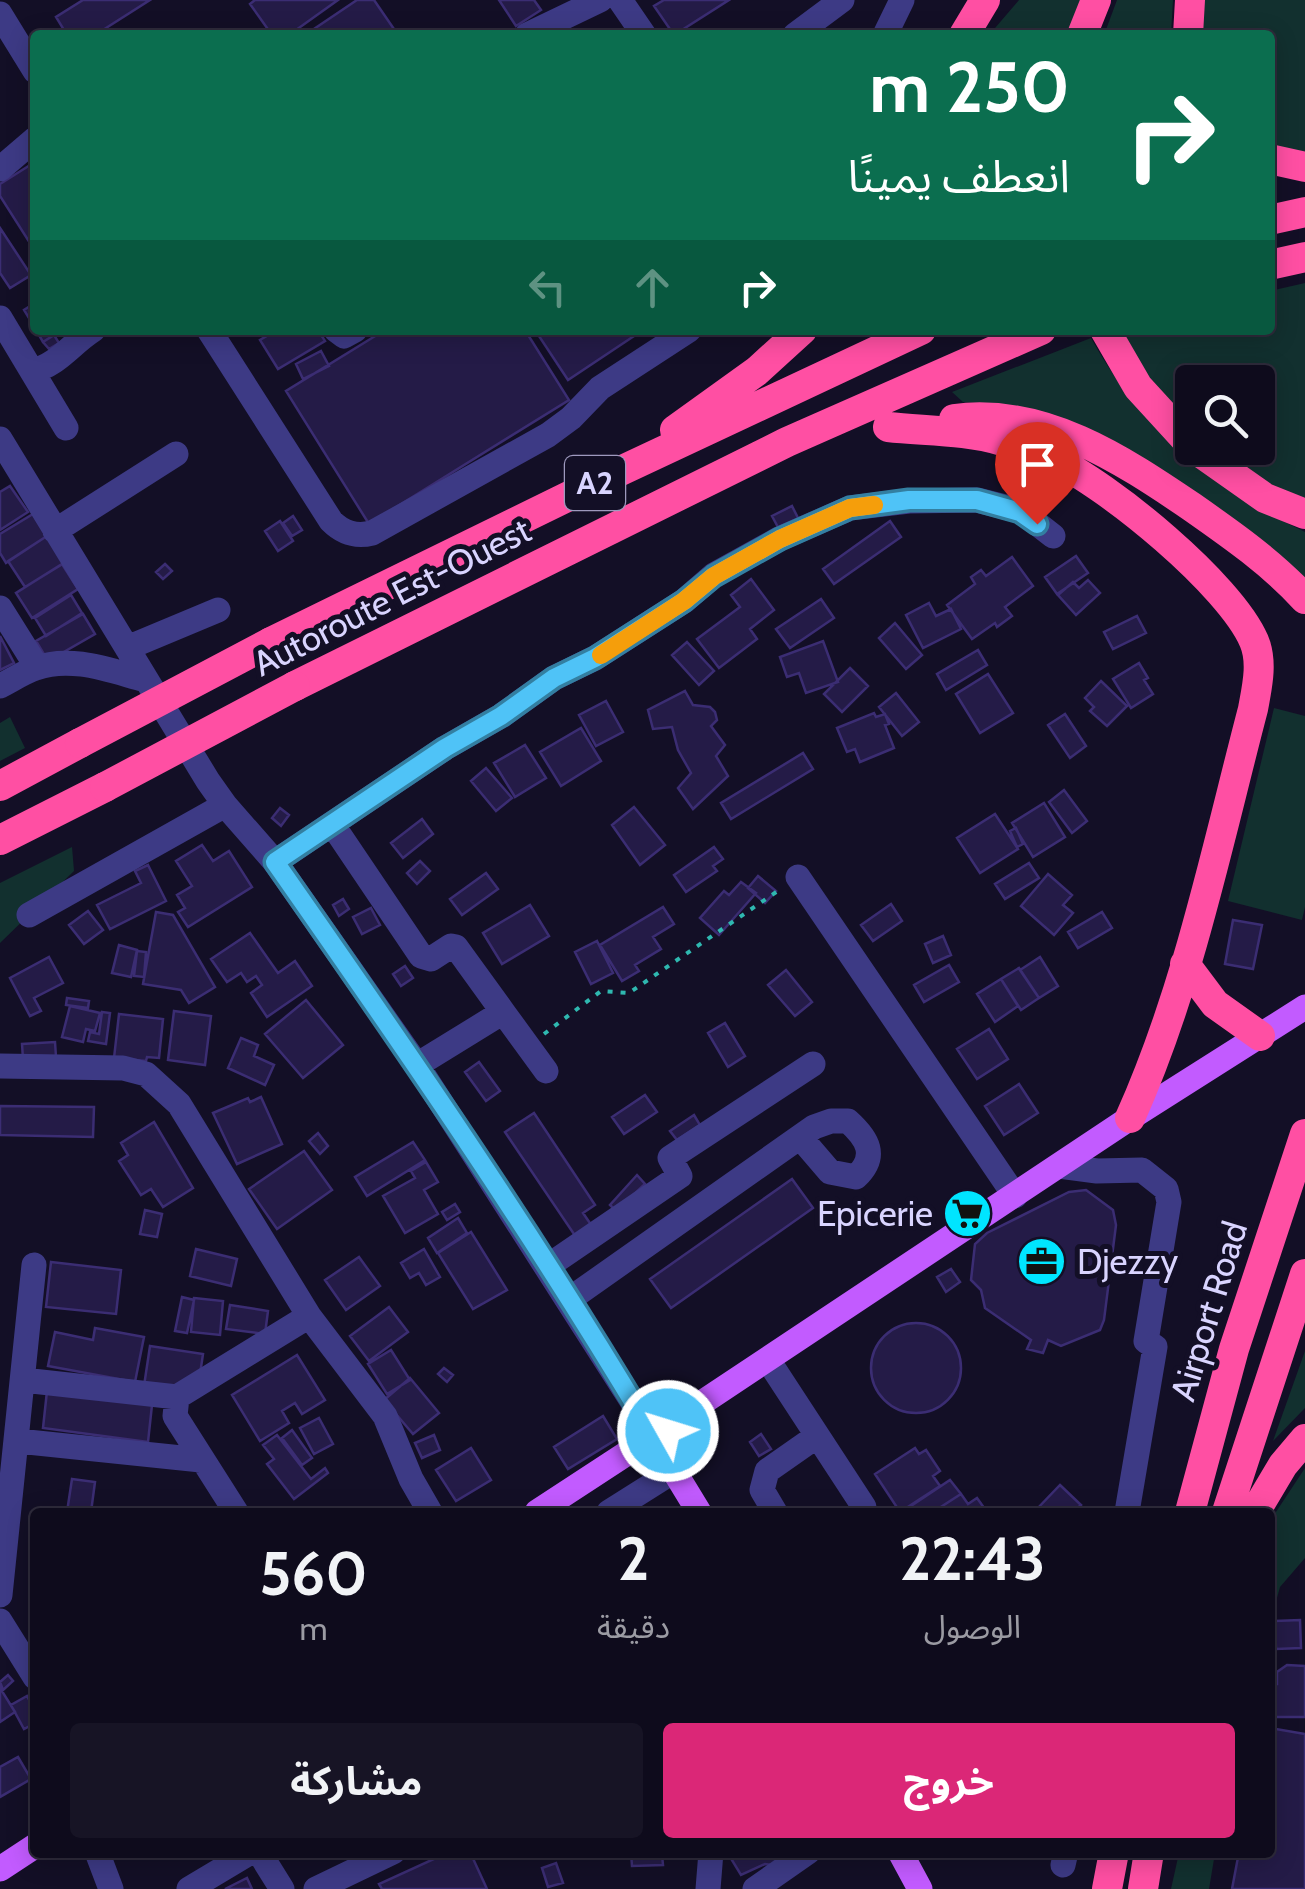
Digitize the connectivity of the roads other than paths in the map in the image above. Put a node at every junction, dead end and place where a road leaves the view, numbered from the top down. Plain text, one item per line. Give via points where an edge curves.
1 (620, 0) edge
2 (842, 0) edge
3 (902, 0) edge
4 (1096, 0) edge
5 (1190, 0) edge
6 (586, 3) edge
7 (0, 14) edge
8 (536, 30) edge
9 (641, 30) edge
10 (802, 30) edge
11 (887, 30) edge
12 (1084, 30) edge
13 (1188, 30) edge
14 (8, 44) edge
15 (30, 66) edge
16 (30, 143) edge
17 (1275, 160) edge
18 (1305, 167) edge
19 (0, 169) edge
20 (1305, 212) edge
21 (1275, 219) edge
22 (1305, 257) edge
23 (1275, 265) edge
24 (0, 318) edge
25 (86, 335) edge
26 (212, 335) edge
27 (672, 335) edge
28 (796, 335) edge
29 (910, 335) edge
30 (1030, 335) edge
31 (1108, 335) edge
32 (32, 371) junction
33 (888, 427) junction
34 (1175, 427) edge
35 (66, 428) dead end
36 (787, 442) junction
37 (2, 448) edge
38 (176, 454) dead end
39 (1218, 465) edge
40 (614, 474) junction
41 (1305, 514) edge
42 (55, 530) junction
43 (1053, 536) dead end
44 (1305, 599) edge
45 (0, 608) edge
46 (218, 610) dead end
47 (127, 648) junction
48 (37, 667) junction
49 (146, 680) junction
50 (0, 686) edge
51 (0, 786) edge
52 (225, 806) junction
53 (332, 824) junction
54 (0, 840) edge
55 (275, 862) junction
56 (798, 876) road end
57 (30, 915) dead end
58 (1185, 964) junction
59 (1305, 1007) edge
60 (504, 1012) junction
61 (1260, 1036) junction
62 (813, 1064) dead end
63 (417, 1065) junction
64 (0, 1066) edge
65 (546, 1070) dead end
66 (1130, 1118) junction
67 (1305, 1134) edge
68 (800, 1137) dead end
69 (1059, 1166) junction
70 (1015, 1196) junction
71 (34, 1265) dead end
72 (548, 1266) junction
73 (1305, 1274) edge
74 (570, 1299) junction
75 (308, 1316) junction
76 (768, 1360) junction
77 (23, 1380) junction
78 (177, 1397) junction
79 (653, 1435) junction
80 (817, 1436) junction
81 (1305, 1439) edge
82 (18, 1441) junction
83 (201, 1460) junction
84 (674, 1471) junction
85 (864, 1507) dead end
86 (233, 1508) edge
87 (428, 1508) edge
88 (543, 1508) edge
89 (614, 1508) edge
90 (697, 1508) edge
91 (773, 1508) edge
92 (1128, 1508) edge
93 (1191, 1508) edge
94 (1228, 1508) edge
95 (1258, 1508) edge
96 (4, 1525) edge
97 (0, 1595) edge
98 (0, 1621) edge
99 (30, 1670) edge
100 (30, 1849) edge
101 (99, 1858) edge
102 (241, 1858) edge
103 (263, 1858) edge
104 (381, 1858) edge
105 (711, 1858) edge
106 (799, 1858) edge
107 (903, 1858) edge
108 (1113, 1858) edge
109 (0, 1868) edge
110 (111, 1889) edge
111 (189, 1889) edge
112 (282, 1889) edge
113 (316, 1889) edge
114 (708, 1889) edge
115 (755, 1889) edge
116 (920, 1889) edge
117 (1107, 1889) edge

1 - 9 street
2 - 10 street
3 - 11 street
4 - 12 highway
5 - 13 highway
6 - 8 street
7 - 14 street
14 - 15 street
16 - 19 street
17 - 18 highway
20 - 21 highway
22 - 23 highway
24 - 32 street
25 - 32 street via 59,360
26 - 27 street via 331,522 357,535 372,533 548,435
28 - 40 highway
29 - 40 highway, Autoroute Est-Ouest / A2
30 - 36 highway, Autoroute Est-Ouest / A2
31 - 34 highway via 1138,386
32 - 35 street
33 - 36 highway
33 - 44 highway via 973,416 1042,426 1089,443 1225,530
33 - 58 highway via 997,439 1054,460 1134,512 1240,616 1256,645 1259,674
36 - 54 highway, Autoroute Est-Ouest / A2, bridge
37 - 42 street
38 - 42 street
39 - 41 highway via 1264,498
40 - 51 highway, Autoroute Est-Ouest / A2, bridge via 270,642
42 - 47 street
43 - 53 street via 1020,512 977,500 850,508 714,576
45 - 48 street
46 - 47 street
47 - 49 street
48 - 49 street via 84,664
48 - 50 street
49 - 52 street
52 - 55 street
52 - 57 street
53 - 55 street
53 - 60 street via 420,956 431,959 456,946
55 - 63 street
56 - 70 street
58 - 61 highway via 1215,1004
58 - 66 highway
59 - 61 main road
60 - 63 street
60 - 65 street
61 - 66 main road
62 - 72 street via 670,1158 680,1176
63 - 72 street
64 - 75 street via 146,1074 178,1104
66 - 69 main road
67 - 93 highway, Airport Road via 1234,1349
68 - 74 street
69 - 70 main road
69 - 92 street via 1142,1170 1182,1202 1146,1341 1155,1347
70 - 76 main road
71 - 77 street
72 - 74 street
73 - 94 highway
74 - 79 street
75 - 78 street
75 - 87 street via 386,1416
76 - 79 main road
76 - 80 street
77 - 78 street
77 - 82 street
78 - 83 street via 175,1416
79 - 84 main road
79 - 88 main road
80 - 85 street
80 - 91 street via 767,1471 762,1490
81 - 95 highway
82 - 83 street
82 - 96 street
83 - 86 street
84 - 89 street
84 - 90 main road
96 - 97 street
98 - 99 street
100 - 109 main road
101 - 110 street
102 - 111 street
103 - 112 street
104 - 113 street
105 - 114 street
106 - 115 street
107 - 116 main road
108 - 117 highway

